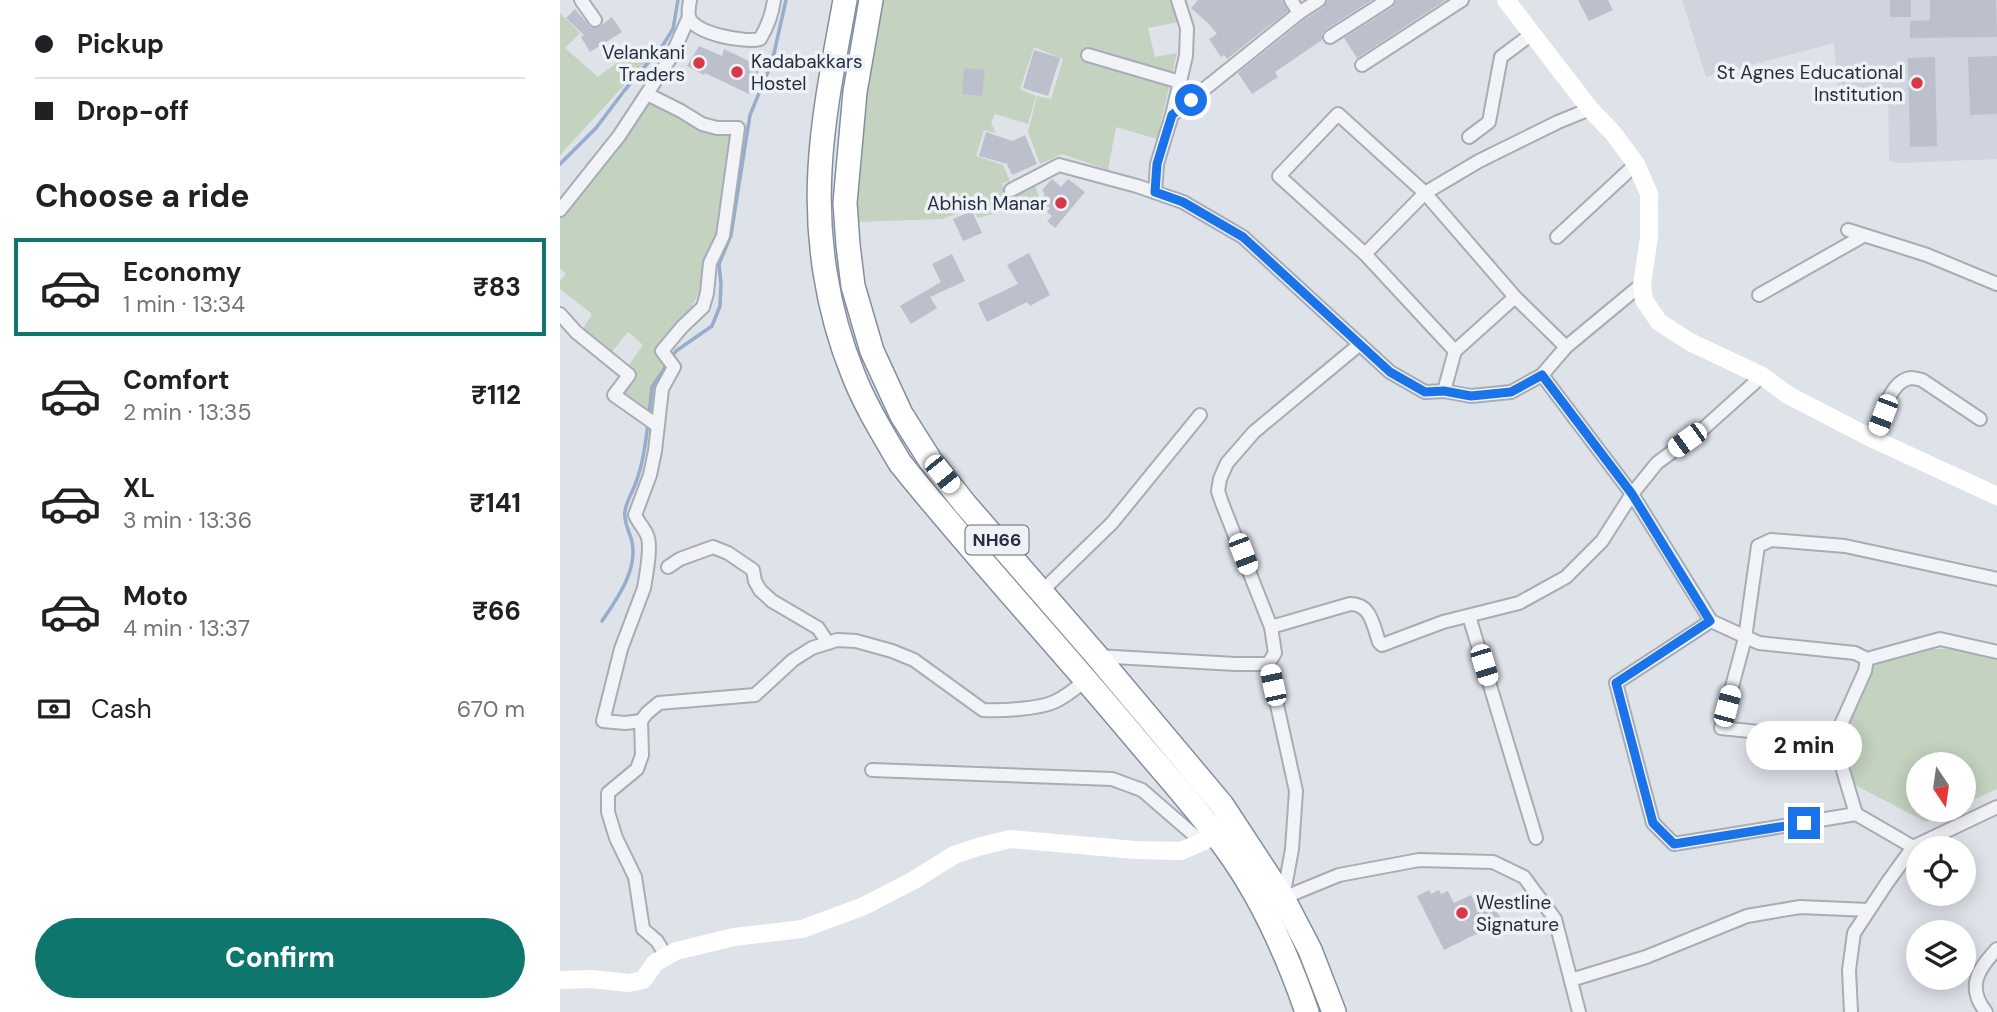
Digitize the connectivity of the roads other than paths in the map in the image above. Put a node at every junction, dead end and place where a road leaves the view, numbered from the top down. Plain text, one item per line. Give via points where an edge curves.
1 (581, 0) edge
2 (690, 0) edge
3 (774, 0) edge
4 (845, 0) edge
5 (871, 0) edge
6 (1178, 0) edge
7 (1291, 0) edge
8 (1319, 0) edge
9 (1388, 0) edge
10 (1462, 0) edge
11 (1506, 0) edge
12 (1299, 13) junction
13 (689, 17) junction
14 (595, 20) dead end
15 (1533, 33) junction
16 (1330, 37) dead end
17 (1088, 55) dead end
18 (1362, 65) dead end
19 (1180, 82) junction
20 (647, 94) junction
21 (1590, 109) junction
22 (1172, 115) junction
23 (1469, 137) dead end
24 (1636, 164) junction
25 (1011, 190) dead end
26 (1155, 192) junction
27 (1425, 193) junction
28 (560, 210) edge
29 (1848, 230) dead end
30 (1863, 236) junction
31 (1557, 237) dead end
32 (1365, 254) junction
33 (1642, 284) junction
34 (1997, 284) edge
35 (1759, 295) dead end
36 (1515, 297) junction
37 (560, 314) edge
38 (1360, 344) junction
39 (1566, 347) junction
40 (1455, 351) junction
41 (1542, 375) junction
42 (1762, 376) junction
43 (1444, 391) junction
44 (1200, 415) dead end
45 (1980, 419) dead end
46 (652, 421) junction
47 (1873, 439) junction
48 (1632, 494) junction
49 (1997, 496) edge
50 (668, 567) dead end
51 (1997, 579) edge
52 (1041, 592) junction
53 (1469, 616) junction
54 (1710, 621) junction
55 (1271, 627) junction
56 (1745, 638) junction
57 (828, 643) junction
58 (1997, 652) edge
59 (1097, 656) junction
60 (1867, 659) junction
61 (1268, 664) junction
62 (1086, 680) junction
63 (641, 721) junction
64 (1834, 740) junction
65 (872, 770) dead end
66 (1997, 807) edge
67 (1856, 814) junction
68 (1935, 836) edge
69 (1209, 838) junction
70 (1536, 838) dead end
71 (1906, 842) edge
72 (1906, 856) edge
73 (1283, 898) junction
74 (1869, 910) junction
75 (1997, 949) edge
76 (666, 957) junction
77 (560, 980) edge
78 (1571, 981) junction
79 (1307, 1012) edge
80 (1334, 1012) edge
81 (1579, 1012) edge
82 (1851, 1012) edge
83 (1986, 1012) edge

1 - 14 street
2 - 13 street
3 - 13 street via 772,17 760,39 751,41 715,34 693,24
4 - 62 highway, NH66 via 827,104 819,199 828,294 853,376 900,463
5 - 52 highway, NH66 via 855,92 845,204 853,286 872,351 901,414 930,460
6 - 19 street via 1187,28
7 - 12 street
8 - 12 street
9 - 16 street
10 - 18 street
11 - 15 street
12 - 22 street
13 - 20 street
15 - 21 street
15 - 23 street via 1501,57 1489,122
17 - 19 street
19 - 22 street
20 - 28 street
20 - 46 street via 702,124 738,128 723,236 710,262 703,307 662,351 674,367
21 - 24 street
21 - 27 street via 1479,161
22 - 26 street via 1157,164
24 - 31 street
24 - 33 street via 1649,194
25 - 26 street via 1059,165
26 - 38 street via 1183,202 1243,237
27 - 32 street
27 - 32 street via 1338,114 1279,176
27 - 36 street
29 - 30 street
30 - 34 street via 1927,255
30 - 35 street
32 - 40 street
33 - 39 street
33 - 42 street via 1644,300 1659,322
36 - 39 street
36 - 40 street
37 - 46 street via 629,376 614,395
38 - 43 street via 1390,372 1425,392
38 - 55 street via 1254,432 1227,463 1220,479 1222,503
39 - 41 street
40 - 43 street
41 - 43 street via 1511,392 1471,396
41 - 48 street
42 - 47 street via 1787,395
42 - 48 street via 1657,463
44 - 52 street via 1112,523
45 - 47 street via 1922,380 1910,378 1892,391
46 - 63 street via 656,451 635,515 648,536 644,588 621,649 603,721
47 - 49 street
48 - 53 street via 1602,541 1566,577 1519,603
48 - 54 street
50 - 57 street via 713,547 728,553 752,570 760,590 772,601 818,628
51 - 56 street via 1845,545 1771,540 1758,546
52 - 59 highway, NH66
53 - 55 street via 1382,645 1360,604
53 - 70 street
54 - 56 street
54 - 67 street via 1616,683 1653,823 1674,844
55 - 61 street via 1275,653
56 - 60 street via 1855,653
56 - 64 street via 1721,728
57 - 62 street via 856,641 914,660 983,710 1054,702
57 - 63 street via 793,660 755,695 659,703
58 - 60 street via 1940,639
59 - 61 street
59 - 73 highway, NH66 via 1222,805
60 - 64 street
61 - 73 street via 1296,792
62 - 69 highway, NH66
63 - 76 street via 642,755 636,769 608,793 608,812 635,877 643,929
64 - 67 street
65 - 69 street via 1112,779 1142,790
66 - 68 street
67 - 71 street
69 - 76 street via 1181,851 1010,839 954,855 864,906 802,929 734,937 676,950
69 - 79 highway, NH66 via 1255,893
72 - 74 street
73 - 78 street via 1339,875 1419,860 1493,862 1524,877 1555,919
73 - 80 highway, NH66
74 - 78 street via 1800,907 1747,916
74 - 82 street via 1854,933 1849,970
75 - 83 street via 1977,974 1980,1003
76 - 77 street via 655,963 643,980
78 - 81 street

